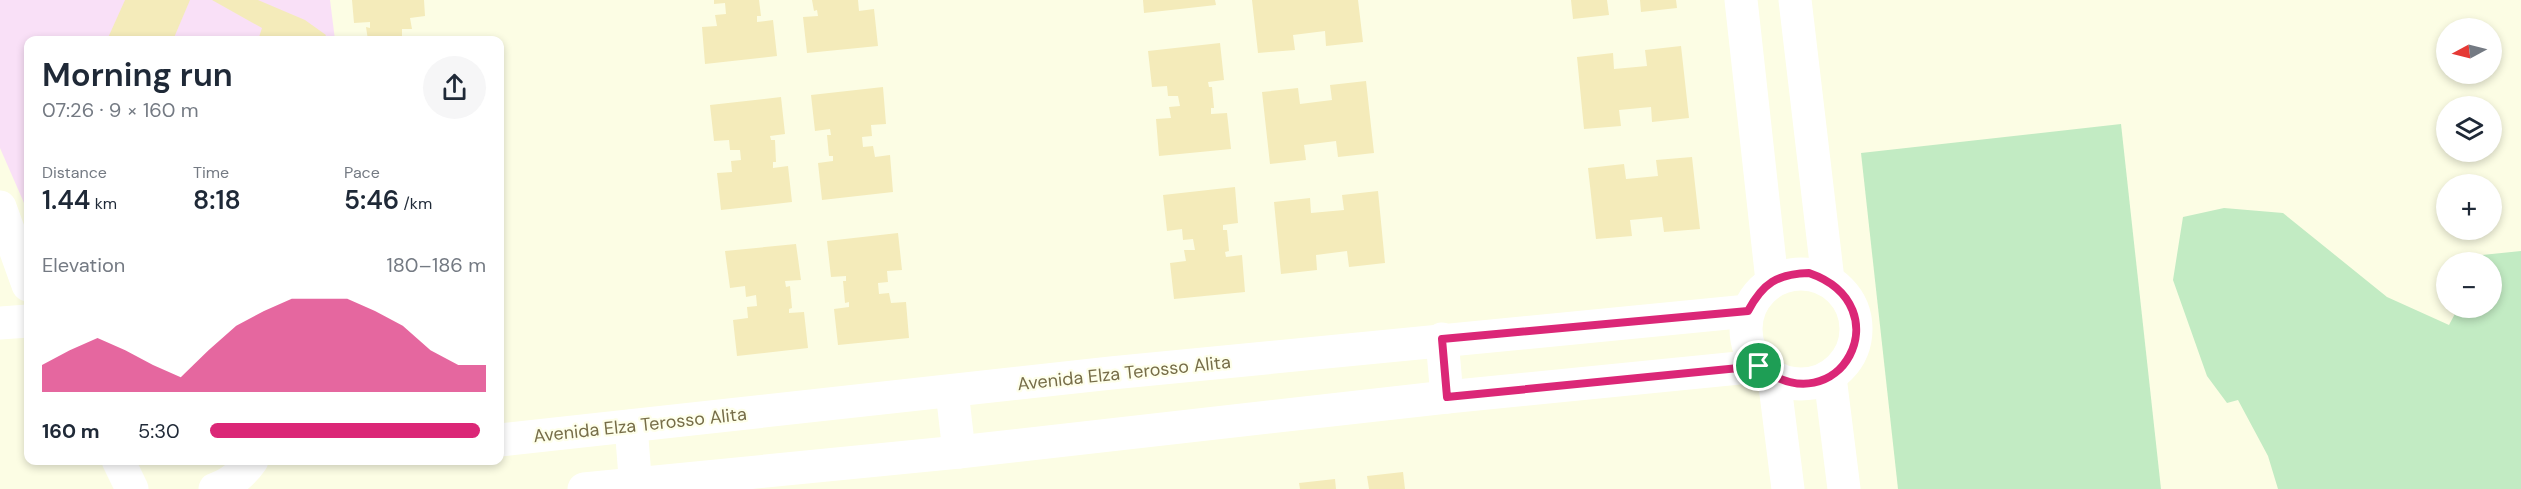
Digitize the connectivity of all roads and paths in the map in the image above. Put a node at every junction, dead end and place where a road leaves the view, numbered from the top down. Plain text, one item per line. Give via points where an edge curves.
1 (1741, 0) edge
2 (1795, 0) edge
3 (0, 207) edge
4 (8, 251) edge
5 (24, 278) edge
6 (1828, 280) junction
7 (1772, 281) junction
8 (1748, 311) junction
9 (24, 321) edge
10 (0, 323) edge
11 (1442, 339) junction
12 (1767, 372) junction
13 (1830, 377) junction
14 (952, 391) junction
15 (1447, 397) junction
16 (631, 426) junction
17 (504, 440) edge
18 (959, 452) junction
19 (248, 465) edge
20 (636, 486) edge
21 (222, 488) edge
22 (584, 489) edge
23 (1788, 489) edge
24 (1844, 489) edge

1 - 7 street
2 - 6 street
3 - 4 street
4 - 5 street
6 - 7 street via 1809,273 1790,274
6 - 13 street via 1843,292 1853,309 1857,328 1854,347 1845,364
7 - 8 street via 1757,294
8 - 11 street, Avenida Elza Terosso Alita
8 - 12 street via 1745,330 1749,350
9 - 10 street
11 - 14 street, Avenida Elza Terosso Alita
11 - 15 street
12 - 13 street via 1793,385 1812,384
12 - 15 street
12 - 23 street
13 - 24 street
14 - 16 street, Avenida Elza Terosso Alita
14 - 18 street
15 - 18 street
16 - 17 street, Avenida Elza Terosso Alita
16 - 20 street
18 - 20 street
19 - 21 street
20 - 22 street

